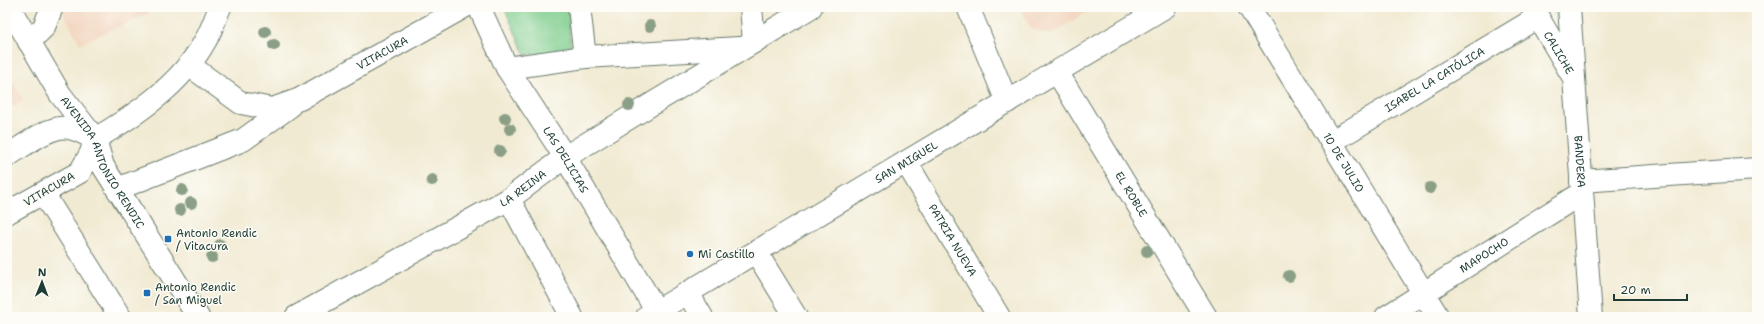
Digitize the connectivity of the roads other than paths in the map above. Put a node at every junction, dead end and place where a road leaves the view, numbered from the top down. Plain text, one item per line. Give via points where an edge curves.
1 (9, 7) edge
2 (52, 7) edge
3 (220, 7) edge
4 (464, 7) edge
5 (479, 7) edge
6 (579, 7) edge
7 (751, 7) edge
8 (811, 7) edge
9 (968, 7) edge
10 (1165, 7) edge
11 (1249, 7) edge
12 (1569, 7) edge
13 (1535, 12) edge
14 (29, 42) junction
15 (748, 45) junction
16 (585, 57) junction
17 (189, 65) junction
18 (506, 68) junction
19 (1057, 72) junction
20 (1574, 79) junction
21 (300, 99) junction
22 (1007, 102) junction
23 (241, 103) junction
24 (95, 139) junction
25 (243, 140) junction
26 (1331, 142) junction
27 (7, 156) edge
28 (566, 157) junction
29 (906, 162) junction
30 (1757, 169) edge
31 (1581, 187) junction
32 (117, 189) junction
33 (41, 195) junction
34 (510, 199) junction
35 (7, 213) edge
36 (756, 252) junction
37 (688, 293) junction
38 (1424, 294) junction
39 (652, 314) edge
40 (120, 317) edge
41 (198, 317) edge
42 (296, 317) edge
43 (572, 317) edge
44 (702, 317) edge
45 (796, 317) edge
46 (999, 317) edge
47 (1206, 317) edge
48 (1386, 317) edge
49 (1438, 317) edge
50 (1591, 317) edge

1 - 14 street, AVENIDA ANTONIO RENDIC
2 - 14 street via 44,27
3 - 17 street via 204,44
4 - 21 street, VITACURA
5 - 18 street, LAS DELICIAS
6 - 16 street
7 - 15 street
8 - 15 street, LA REINA
9 - 22 street
10 - 19 street, SAN MIGUEL
11 - 26 street, 10 DE JULIO
12 - 20 street, BANDERA
13 - 20 street, CALICHE
13 - 26 street, ISABEL LA CATÓLICA
14 - 24 street, AVENIDA ANTONIO RENDIC via 60,94
15 - 16 street, LA REINA
15 - 28 street, LA REINA
16 - 18 street, LA REINA
17 - 23 street, VITACURA
17 - 24 street via 156,98
18 - 28 street, LAS DELICIAS
19 - 22 street, SAN MIGUEL
19 - 47 street, EL ROBLE
20 - 31 street, BANDERA
21 - 23 street, VITACURA via 272,109
21 - 25 street, VITACURA
22 - 29 street, SAN MIGUEL
23 - 25 street
24 - 27 street via 68,127 56,129 46,132
24 - 32 street, AVENIDA ANTONIO RENDIC via 103,166
24 - 33 street, VITACURA via 91,153 80,172
25 - 32 street, VITACURA
26 - 38 street, 10 DE JULIO
28 - 34 street, LA REINA
28 - 39 street, LAS DELICIAS
29 - 36 street, SAN MIGUEL
29 - 46 street, PATRIA NUEVA
30 - 31 street, MAPOCHO
31 - 38 street, MAPOCHO
31 - 50 street, BANDERA
32 - 41 street, AVENIDA ANTONIO RENDIC
33 - 35 street, VITACURA
33 - 40 street via 46,198
34 - 42 street, LA REINA
34 - 43 street
36 - 37 street, SAN MIGUEL
36 - 45 street
37 - 39 street, SAN MIGUEL
37 - 44 street
38 - 48 street, MAPOCHO
38 - 49 street, 10 DE JULIO

